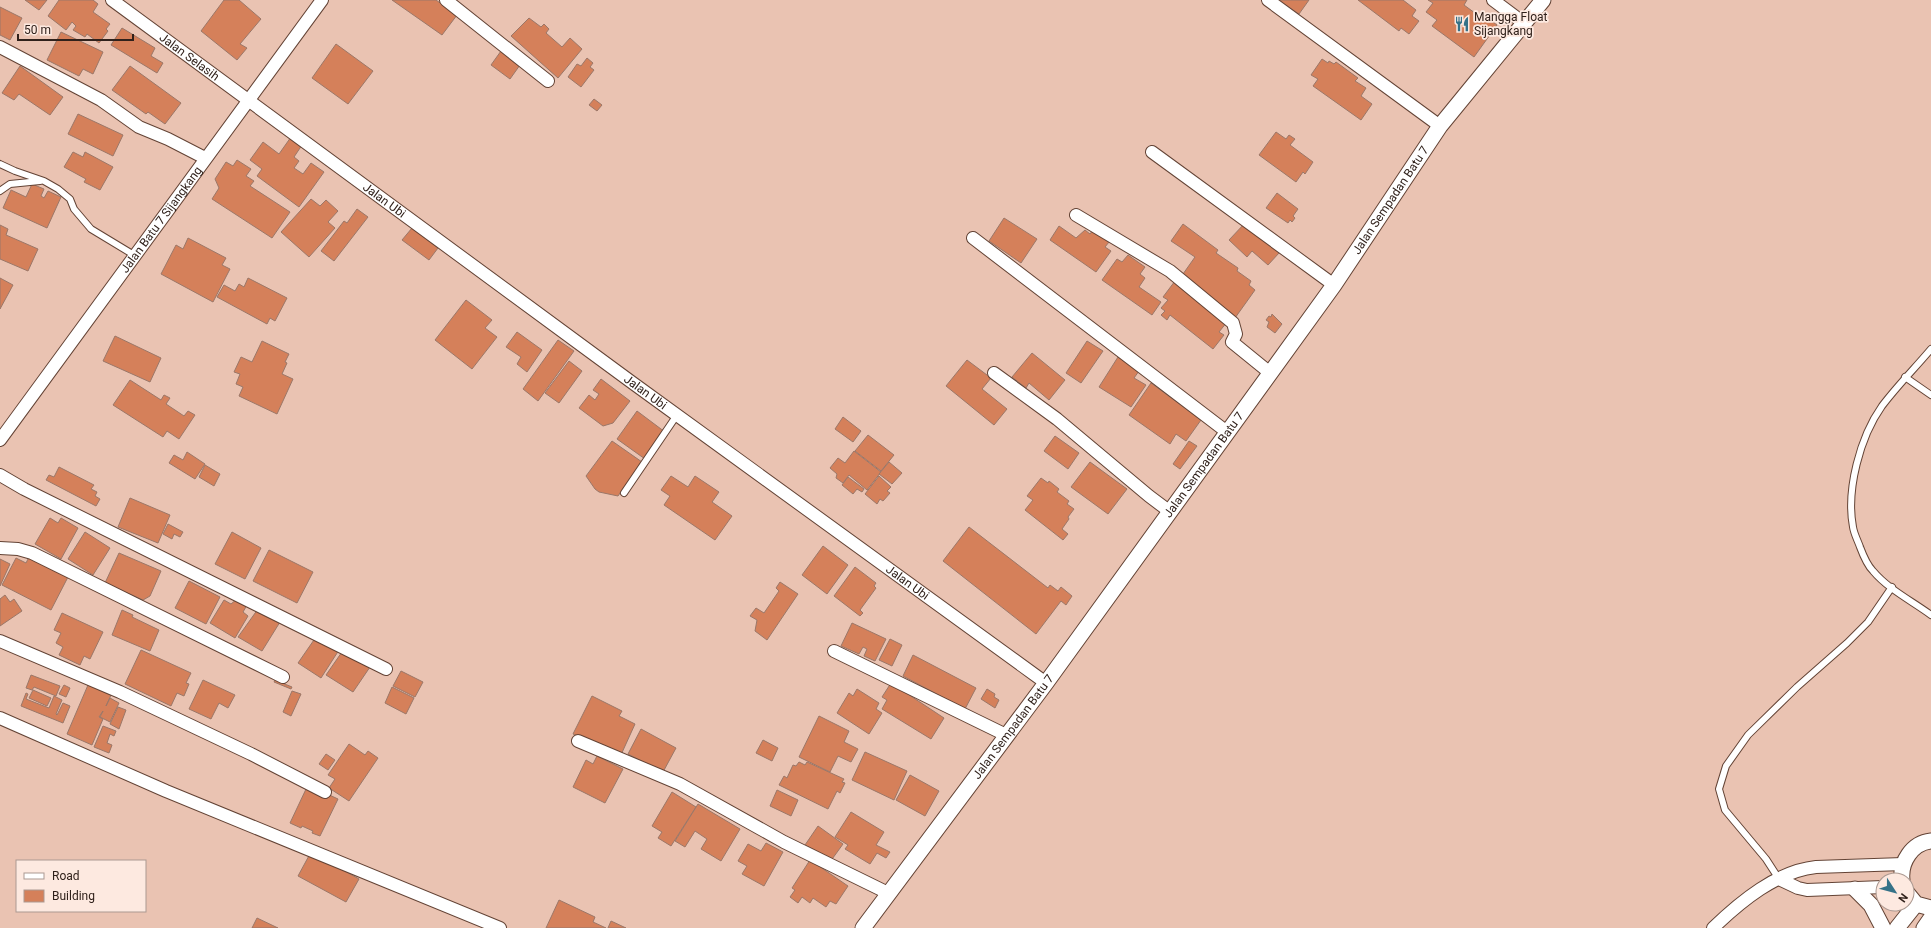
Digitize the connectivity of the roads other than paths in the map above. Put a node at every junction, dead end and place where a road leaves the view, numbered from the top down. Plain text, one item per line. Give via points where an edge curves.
1 (112, 0) edge
2 (322, 0) edge
3 (446, 0) edge
4 (1268, 0) edge
5 (1493, 0) edge
6 (1543, 0) edge
7 (1525, 24) junction
8 (0, 47) edge
9 (548, 81) dead end
10 (247, 100) junction
11 (1440, 126) junction
12 (1152, 152) dead end
13 (205, 158) junction
14 (0, 164) edge
15 (44, 181) junction
16 (0, 191) edge
17 (1076, 215) dead end
18 (973, 238) dead end
19 (134, 255) junction
20 (1334, 285) junction
21 (1931, 349) edge
22 (1270, 372) junction
23 (994, 373) dead end
24 (1905, 377) junction
25 (1931, 395) edge
26 (677, 415) junction
27 (5, 422) edge
28 (1227, 432) junction
29 (0, 440) edge
30 (0, 475) edge
31 (624, 493) dead end
32 (1169, 511) junction
33 (0, 548) edge
34 (1892, 587) junction
35 (1931, 615) edge
36 (0, 641) edge
37 (834, 651) dead end
38 (386, 669) dead end
39 (283, 677) dead end
40 (1046, 683) junction
41 (0, 718) edge
42 (1006, 735) junction
43 (578, 741) dead end
44 (325, 792) dead end
45 (1931, 841) edge
46 (1903, 864) junction
47 (1902, 872) edge
48 (1779, 879) junction
49 (1875, 888) edge
50 (1854, 889) junction
51 (888, 893) junction
52 (1915, 900) edge
53 (1931, 908) edge
54 (1905, 912) edge
55 (1931, 918) edge
56 (500, 928) edge
57 (863, 928) edge
58 (1713, 928) edge
59 (1883, 928) edge
60 (1897, 928) edge
61 (1924, 928) edge

1 - 10 street, Jalan Selasih
2 - 10 street, Jalan Batu 7 Sijangkang
3 - 9 street
4 - 11 street
5 - 7 street
6 - 7 street, Jalan Sempadan Batu 7
7 - 11 street, Jalan Sempadan Batu 7
8 - 13 street via 101,100 139,127
10 - 13 street, Jalan Batu 7 Sijangkang
10 - 26 street, Jalan Ubi
11 - 20 street, Jalan Sempadan Batu 7
12 - 20 street
13 - 19 street, Jalan Batu 7 Sijangkang
14 - 15 lane
15 - 16 lane via 10,184
15 - 19 lane via 70,200 74,209 91,229
17 - 22 street via 1176,276 1233,323 1236,334 1232,342
18 - 28 street
19 - 27 street, Jalan Batu 7 Sijangkang
20 - 22 street, Jalan Sempadan Batu 7
21 - 24 lane
22 - 28 street, Jalan Sempadan Batu 7
23 - 32 street via 1057,418
24 - 25 lane
24 - 34 lane via 1881,408 1865,438 1852,482 1850,506 1853,529 1863,554 1873,571
26 - 31 lane
26 - 40 street, Jalan Ubi
27 - 29 street, Jalan Batu 7 Sijangkang
28 - 32 street, Jalan Sempadan Batu 7
30 - 38 street
32 - 40 street, Jalan Sempadan Batu 7
33 - 39 street via 32,553
34 - 35 lane
34 - 48 lane via 1868,622 1748,735 1726,766 1719,789 1725,810 1766,859
36 - 44 street via 127,695
37 - 42 street
40 - 42 street, Jalan Sempadan Batu 7
41 - 56 street via 166,791
42 - 51 street, Jalan Sempadan Batu 7
43 - 51 street via 680,784 784,842
45 - 46 street via 1917,846
46 - 47 street
46 - 48 street via 1804,868
48 - 50 street via 1807,890
48 - 58 street via 1740,902
49 - 50 street
50 - 59 street via 1871,905
51 - 57 street, Jalan Sempadan Batu 7
52 - 53 street
54 - 60 street
55 - 61 street

